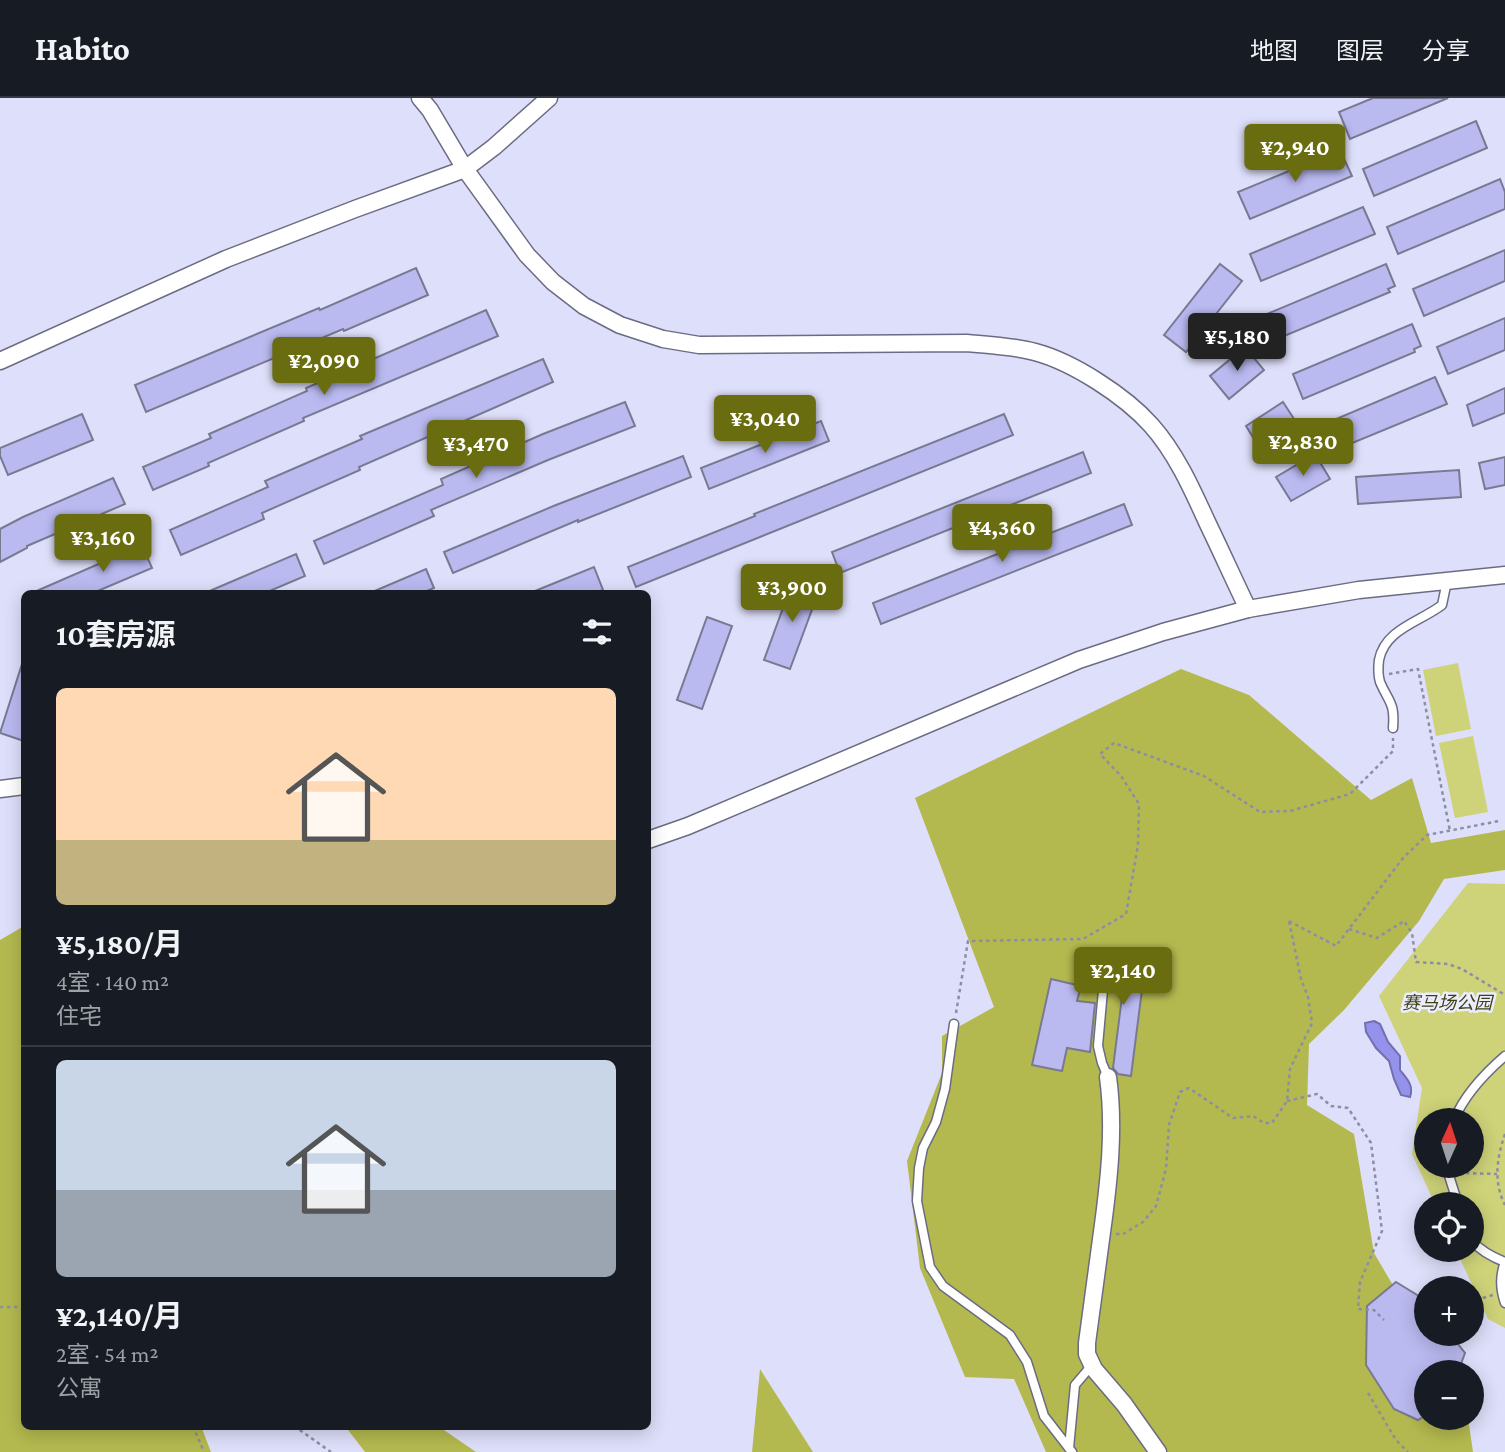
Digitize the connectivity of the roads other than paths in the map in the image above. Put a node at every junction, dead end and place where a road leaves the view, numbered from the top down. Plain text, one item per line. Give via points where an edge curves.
1 (420, 98) edge
2 (549, 98) edge
3 (465, 169) junction
4 (0, 361) edge
5 (1505, 575) edge
6 (1447, 581) junction
7 (1248, 609) junction
8 (1394, 728) road end
9 (21, 786) edge
10 (0, 789) edge
11 (651, 838) edge
12 (1103, 990) dead end
13 (954, 1024) road end
14 (1505, 1056) edge
15 (1108, 1077) joint
16 (1460, 1108) edge
17 (1484, 1251) edge
18 (1505, 1262) edge
19 (1505, 1303) edge
20 (1092, 1365) junction
21 (1071, 1450) edge
22 (1158, 1452) edge

1 - 3 street
2 - 3 street
3 - 4 street via 226,259
3 - 7 street via 544,273 584,306 620,325 663,339 699,345 967,343 1038,353 1068,365 1125,401 1152,425 1191,486
5 - 6 street
6 - 7 street
6 - 8 lane via 1443,605 1398,631 1384,645 1378,676 1393,707
7 - 11 street via 1079,660
9 - 10 street
12 - 15 lane via 1098,1046
13 - 21 lane via 936,1122 919,1168 918,1201 930,1267 943,1286 1010,1335 1027,1362 1044,1416
14 - 16 lane via 1482,1077
15 - 20 street via 1110,1154 1087,1343
17 - 18 lane
18 - 19 lane via 1501,1271
20 - 21 lane via 1074,1385
20 - 22 street

